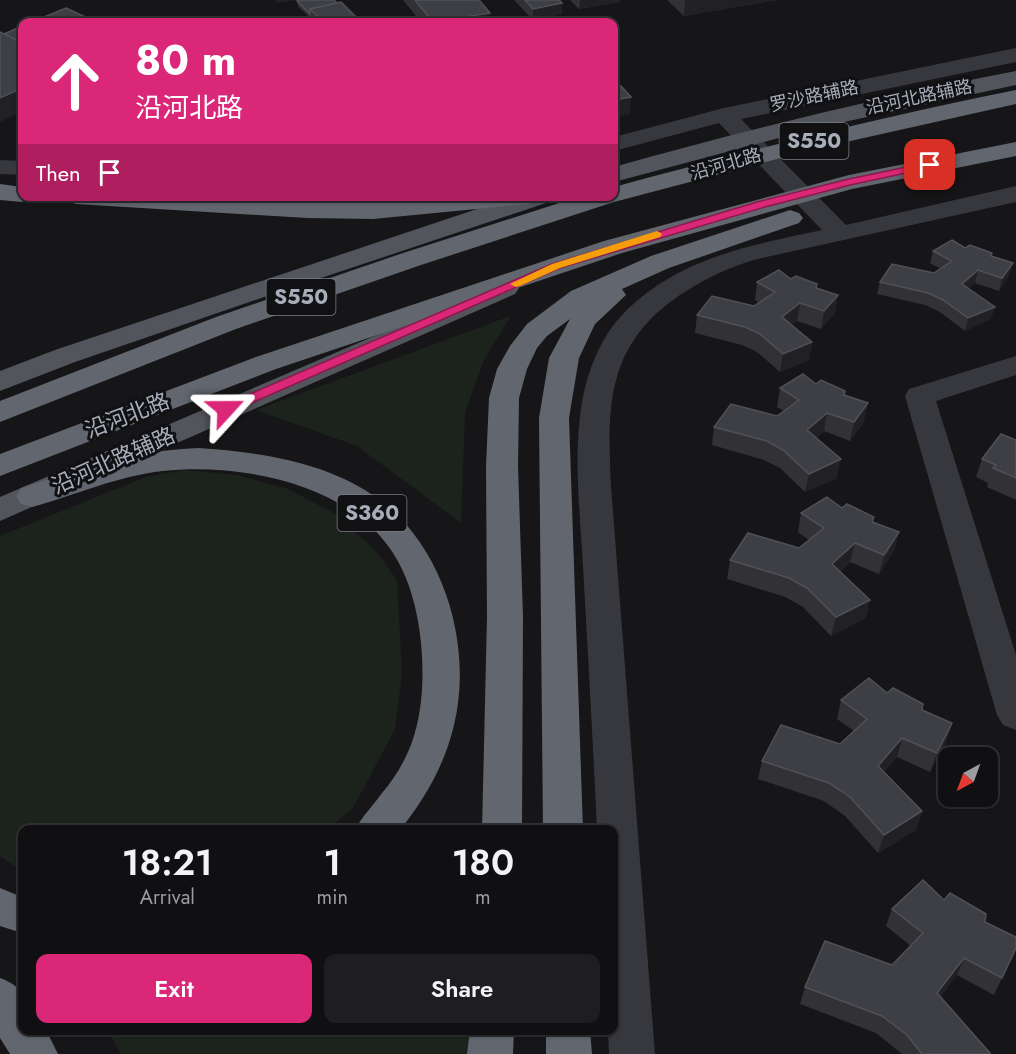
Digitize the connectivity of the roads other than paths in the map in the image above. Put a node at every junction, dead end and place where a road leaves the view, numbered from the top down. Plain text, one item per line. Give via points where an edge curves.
1 (1016, 55) edge
2 (1016, 78) edge
3 (1016, 82) edge
4 (970, 86) junction
5 (1016, 97) edge
6 (724, 115) junction
7 (618, 143) edge
8 (1016, 149) edge
9 (970, 157) junction
10 (0, 167) edge
11 (18, 168) edge
12 (618, 174) edge
13 (0, 192) edge
14 (18, 194) edge
15 (618, 194) edge
16 (1016, 194) edge
17 (158, 201) edge
18 (476, 201) edge
19 (528, 201) edge
20 (592, 201) edge
21 (841, 234) junction
22 (660, 262) junction
23 (556, 266) junction
24 (1016, 365) edge
25 (0, 382) edge
26 (0, 412) edge
27 (0, 466) edge
28 (32, 496) junction
29 (0, 510) edge
30 (1016, 715) edge
31 (380, 825) edge
32 (502, 825) edge
33 (563, 825) edge
34 (617, 825) edge
35 (618, 839) edge
36 (0, 907) edge
37 (18, 914) edge
38 (0, 998) edge
39 (18, 1028) edge
40 (22, 1035) edge
41 (492, 1035) edge
42 (568, 1035) edge
43 (34, 1054) edge
44 (490, 1054) edge
45 (569, 1054) edge
46 (632, 1054) edge

1 - 6 street, 罗沙路辅路
2 - 4 main road, 沿河北路辅路
3 - 4 highway
4 - 12 main road, 沿河北路辅路 via 769,131
5 - 15 highway, 沿河北路 / S550 via 776,150
6 - 7 street, 罗沙路辅路
6 - 21 street
8 - 9 highway, 沿河北路 / S550
9 - 22 highway
9 - 23 highway, 沿河北路 / S550 via 761,204
10 - 11 street
13 - 14 highway
16 - 21 street
17 - 18 highway via 373,211
19 - 25 main road via 254,291
20 - 26 highway, S550 via 226,323
21 - 34 street via 718,263 676,285 627,327 609,359 598,392 593,432
22 - 32 highway via 581,297 537,330 524,346 504,398
22 - 33 highway via 617,291 584,320 564,358 554,418
23 - 27 highway, 沿河北路 / S550 via 266,363
23 - 28 main road, 沿河北路辅路 / S550
24 - 30 street via 920,396
28 - 29 main road, 沿河北路辅路 / S360
28 - 31 highway, S360 via 133,464 228,460 279,468 324,483 358,502 391,528 418,566 431,603 440,651 439,708 428,753 395,809
35 - 46 street
36 - 37 highway
38 - 39 highway
40 - 43 highway
41 - 44 highway
42 - 45 highway

